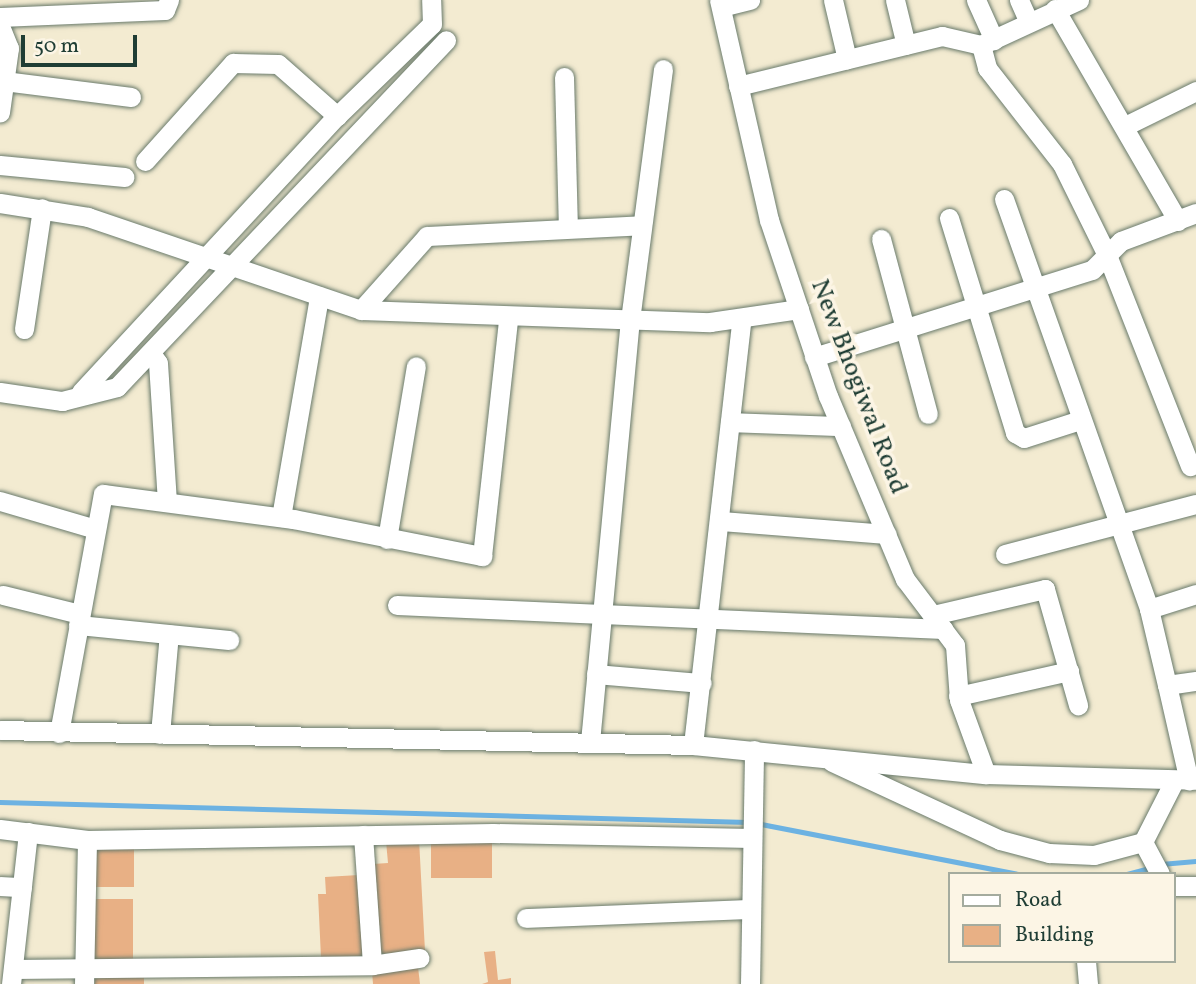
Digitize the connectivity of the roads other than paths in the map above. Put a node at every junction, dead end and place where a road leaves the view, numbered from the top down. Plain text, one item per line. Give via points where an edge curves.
1 (169, 0) edge
2 (431, 0) edge
3 (750, 0) edge
4 (834, 0) edge
5 (895, 0) edge
6 (976, 0) edge
7 (1019, 0) edge
8 (1079, 0) edge
9 (720, 4) edge
10 (90, 6) edge
11 (1055, 9) junction
12 (0, 18) edge
13 (1028, 20) junction
14 (0, 26) edge
15 (446, 40) dead end
16 (987, 43) junction
17 (906, 45) junction
18 (847, 59) junction
19 (663, 69) dead end
20 (564, 77) dead end
21 (4, 82) junction
22 (738, 86) junction
23 (1196, 91) edge
24 (131, 97) dead end
25 (0, 112) edge
26 (337, 116) junction
27 (1127, 125) junction
28 (145, 161) dead end
29 (0, 165) edge
30 (124, 177) dead end
31 (1004, 199) dead end
32 (0, 203) edge
33 (41, 208) junction
34 (1187, 217) edge
35 (949, 218) dead end
36 (642, 225) junction
37 (568, 228) junction
38 (881, 239) dead end
39 (1107, 255) junction
40 (205, 257) junction
41 (229, 266) junction
42 (1035, 288) junction
43 (318, 296) junction
44 (976, 306) junction
45 (799, 309) junction
46 (361, 310) junction
47 (508, 319) junction
48 (630, 320) junction
49 (741, 321) junction
50 (906, 328) junction
51 (24, 329) dead end
52 (151, 353) junction
53 (115, 355) junction
54 (814, 357) junction
55 (416, 366) dead end
56 (132, 371) junction
57 (0, 392) edge
58 (81, 392) junction
59 (928, 414) dead end
60 (1080, 420) junction
61 (730, 422) junction
62 (841, 426) junction
63 (1191, 466) dead end
64 (0, 501) edge
65 (167, 502) junction
66 (1196, 504) edge
67 (281, 517) junction
68 (721, 521) junction
69 (1117, 526) junction
70 (96, 529) junction
71 (886, 534) junction
72 (387, 539) junction
73 (1005, 554) dead end
74 (1196, 594) edge
75 (3, 595) dead end
76 (397, 605) dead end
77 (1149, 609) junction
78 (603, 616) junction
79 (79, 620) junction
80 (709, 622) junction
81 (938, 622) junction
82 (169, 634) junction
83 (229, 640) dead end
84 (1069, 671) junction
85 (596, 674) junction
86 (1196, 681) edge
87 (702, 682) junction
88 (1167, 685) junction
89 (958, 696) junction
90 (1078, 705) dead end
91 (0, 730) edge
92 (59, 733) junction
93 (160, 734) junction
94 (590, 742) junction
95 (693, 745) junction
96 (754, 750) junction
97 (823, 758) junction
98 (986, 774) junction
99 (1186, 781) edge
100 (753, 828) junction
101 (0, 829) edge
102 (28, 832) junction
103 (363, 835) junction
104 (87, 840) junction
105 (1143, 842) junction
106 (1159, 872) edge
107 (0, 886) edge
108 (1175, 886) edge
109 (1196, 886) edge
110 (22, 887) junction
111 (751, 909) junction
112 (526, 918) dead end
113 (419, 958) dead end
114 (1086, 963) edge
115 (372, 965) junction
116 (9, 967) edge
117 (84, 977) edge
118 (750, 984) edge
119 (1088, 984) edge

1 - 10 street via 165,10
2 - 26 street via 432,24
3 - 9 street
4 - 18 street
5 - 17 street
6 - 16 street
7 - 13 street
8 - 11 street
9 - 22 street, New Bhogiwal Road
10 - 12 street
11 - 13 street
11 - 27 street
13 - 16 street
14 - 21 street via 9,48
15 - 41 street
16 - 17 street via 942,36
16 - 39 street via 988,68 1062,164
17 - 18 street
18 - 22 street
19 - 36 street
20 - 37 street
21 - 24 street
21 - 25 street
22 - 45 street, New Bhogiwal Road via 769,220
23 - 27 street
26 - 28 street via 278,64 233,63
26 - 40 street
27 - 34 street
29 - 30 street
31 - 42 street
32 - 33 street
33 - 40 street via 88,217
33 - 51 street
34 - 39 street via 1121,241
35 - 44 street
36 - 37 street
36 - 48 street
37 - 46 street via 427,236
38 - 50 street
39 - 42 street via 1092,270
39 - 63 street
40 - 41 street
40 - 53 street
41 - 43 street
41 - 52 street
42 - 44 street
42 - 60 street
43 - 46 street
43 - 67 street
44 - 50 street
44 - 60 street via 1018,438
45 - 49 street
45 - 54 street, New Bhogiwal Road
46 - 47 street
47 - 48 street
47 - 72 street via 485,552 477,558
48 - 49 street
48 - 78 street
49 - 61 street
50 - 54 street
50 - 59 street
52 - 56 street
52 - 65 street via 158,363
53 - 56 street
53 - 58 street
54 - 62 street, New Bhogiwal Road
55 - 72 street
56 - 58 street via 117,387
57 - 58 street via 62,401
60 - 69 street
61 - 62 street
61 - 68 street
62 - 71 street, New Bhogiwal Road
64 - 70 street
65 - 67 street
65 - 70 street via 103,494
66 - 69 street
67 - 72 street
68 - 71 street
68 - 80 street
69 - 73 street
69 - 77 street
70 - 79 street
71 - 81 street, New Bhogiwal Road via 905,579
74 - 77 street
75 - 79 street
76 - 78 street
77 - 88 street
78 - 80 street
78 - 85 street
79 - 82 street
79 - 92 street
80 - 81 street
80 - 87 street
81 - 84 street via 1045,589
81 - 89 street, New Bhogiwal Road via 955,645
82 - 83 street
82 - 93 street
84 - 89 street
84 - 90 street
85 - 87 street
85 - 94 street
86 - 88 street
87 - 95 street
88 - 99 street
89 - 98 street, New Bhogiwal Road
91 - 92 street
92 - 93 street
93 - 94 street
94 - 95 street
95 - 96 street
96 - 97 street
96 - 100 street
97 - 98 street
97 - 105 street via 1000,840 1094,855
98 - 99 street
99 - 105 street
100 - 103 street
100 - 111 street
101 - 102 street
102 - 104 street
102 - 110 street
103 - 104 street
103 - 115 street
104 - 117 street
105 - 106 street
107 - 110 street
108 - 109 street
110 - 116 street
111 - 112 street
111 - 118 street
113 - 115 street
114 - 119 street
115 - 117 street
116 - 117 street

